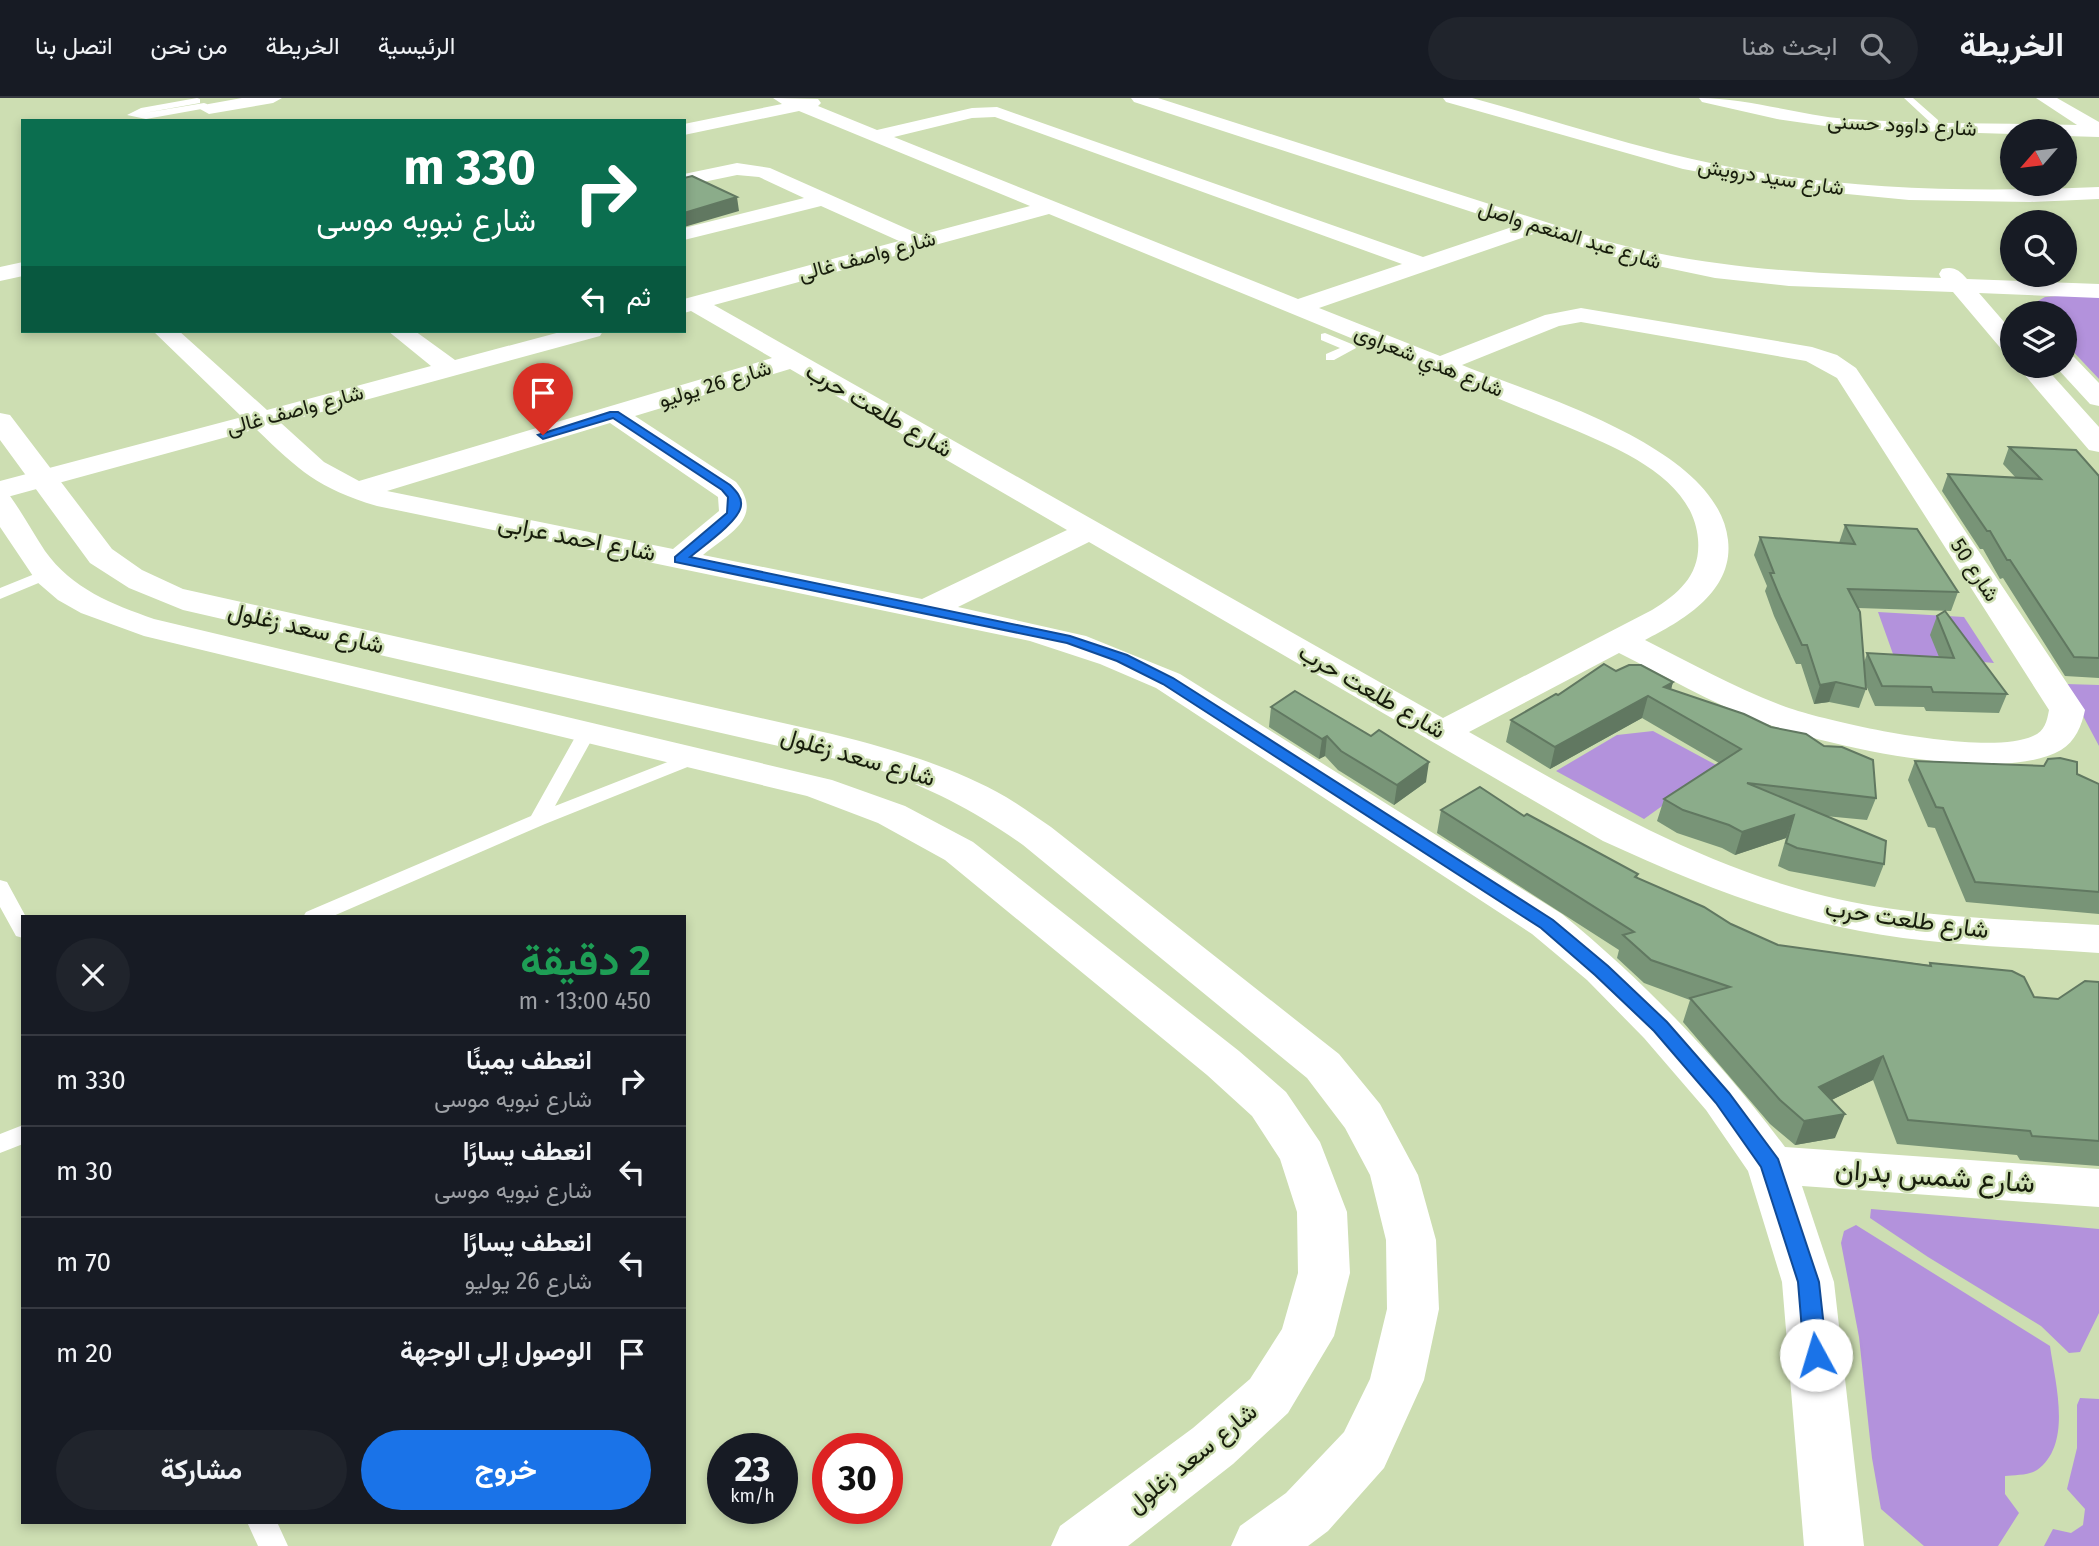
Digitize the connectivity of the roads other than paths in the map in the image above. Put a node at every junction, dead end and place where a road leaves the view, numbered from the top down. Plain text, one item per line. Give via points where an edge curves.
1 (273, 98) edge
2 (834, 98) edge
3 (1140, 98) edge
4 (1182, 98) edge
5 (1452, 98) edge
6 (1708, 98) edge
7 (1732, 98) edge
8 (1908, 98) edge
9 (2045, 98) edge
10 (789, 101) edge
11 (1527, 101) dead end
12 (201, 104) edge
13 (1496, 110) junction
14 (223, 119) edge
15 (686, 119) edge
16 (1935, 122) junction
17 (2097, 128) edge
18 (686, 129) edge
19 (874, 136) junction
20 (1369, 157) junction
21 (1344, 164) junction
22 (686, 180) edge
23 (2099, 193) edge
24 (824, 199) junction
25 (1050, 207) junction
26 (1537, 226) junction
27 (686, 234) edge
28 (919, 242) junction
29 (21, 256) edge
30 (0, 261) edge
31 (1424, 265) junction
32 (21, 269) edge
33 (0, 274) edge
34 (2000, 278) edge
35 (2077, 278) edge
36 (2099, 278) edge
37 (1954, 279) junction
38 (2075, 287) edge
39 (2099, 290) edge
40 (689, 304) edge
41 (1298, 307) junction
42 (2000, 332) edge
43 (166, 333) edge
44 (403, 333) edge
45 (584, 333) edge
46 (1325, 337) dead end
47 (1352, 339) junction
48 (1330, 357) dead end
49 (793, 360) junction
50 (1440, 365) junction
51 (451, 369) junction
52 (2077, 375) edge
53 (2041, 378) edge
54 (2099, 398) edge
55 (614, 414) junction
56 (262, 419) junction
57 (0, 421) edge
58 (2099, 444) edge
59 (43, 478) junction
60 (0, 490) edge
61 (356, 491) junction
62 (0, 502) edge
63 (1090, 530) junction
64 (680, 559) junction
65 (47, 574) junction
66 (0, 594) edge
67 (926, 610) junction
68 (1619, 640) junction
69 (621, 698) junction
70 (737, 724) junction
71 (587, 732) junction
72 (1443, 732) junction
73 (694, 758) junction
74 (538, 820) junction
75 (0, 887) edge
76 (318, 915) edge
77 (21, 927) edge
78 (2099, 939) edge
79 (21, 1135) edge
80 (0, 1144) edge
81 (1770, 1165) junction
82 (2099, 1188) edge
83 (262, 1524) edge
84 (273, 1546) edge
85 (1081, 1546) edge
86 (1261, 1546) edge
87 (1834, 1546) edge

1 - 12 street
2 - 10 street
3 - 21 street, شارع عبد المنعم واصل
4 - 20 street, شارع عبد المنعم واصل
5 - 13 street, شارع سيد درويش
6 - 17 street, شارع داوود حسنى via 1846,124
7 - 16 street, شارع داوود حسنى via 1816,115
8 - 16 lane
9 - 17 street
10 - 15 street
10 - 18 street
10 - 19 street, شارع هدي شعراوى
11 - 13 street
12 - 12 lane via 146,116 132,115
12 - 14 street
13 - 23 street, شارع سيد درويش via 1690,165 1785,182 1909,194
16 - 17 street, شارع داوود حسنى
19 - 25 street, شارع هدي شعراوى
19 - 31 street via 972,113 1007,115
20 - 21 street
20 - 37 street, شارع عبد المنعم واصل via 1673,251 1776,265
21 - 26 street, شارع عبد المنعم واصل
22 - 24 street via 752,169
24 - 27 street
24 - 28 street
25 - 28 street, شارع واصف غالى
25 - 41 street, شارع هدي شعراوى
26 - 31 street
26 - 37 street, شارع عبد المنعم واصل via 1626,255 1699,270 1789,279
28 - 40 street, شارع واصف غالى
29 - 30 street
31 - 41 street
32 - 33 street
34 - 37 street, شارع عبد المنعم واصل
35 - 36 street, شارع عبد المنعم واصل
37 - 42 street
38 - 39 street, شارع عبد المنعم واصل
40 - 49 street, شارع طلعت حرب
41 - 47 street, شارع هدي شعراوى
43 - 56 street, شارع احمد عرابى
44 - 51 street
45 - 51 street, شارع واصف غالى
46 - 47 lane
47 - 48 lane via 1350,349
47 - 50 street, شارع هدي شعراوى
49 - 55 street, شارع 26 يوليو
49 - 63 street, شارع طلعت حرب
50 - 68 street, شارع هدي شعراوى via 1630,444 1671,470 1700,501 1715,533 1713,566 1692,596
50 - 68 street, شارع 50 via 1553,320 1581,315 1828,360 1847,373 2067,710 2063,729 2045,744 2014,753 1973,753 1843,735 1772,713
51 - 56 street, شارع واصف غالى
52 - 54 street
53 - 58 street
55 - 61 street, شارع 26 يوليو
55 - 64 street via 733,496 733,514
56 - 59 street, شارع واصف غالى
56 - 61 street, شارع احمد عرابى via 314,468
57 - 59 street, شارع سعد زغلول
59 - 60 street, شارع واصف غالى
59 - 69 street, شارع سعد زغلول via 101,556 149,588 183,600
61 - 64 street, شارع احمد عرابى
62 - 65 street, شارع سعد زغلول
63 - 67 street
63 - 72 street, شارع طلعت حرب
64 - 67 street, شارع احمد عرابى
65 - 66 lane
65 - 71 street, شارع سعد زغلول via 92,606 144,626
67 - 81 street, شارع احمد عرابى via 1070,640 1168,681 1547,924 1660,1027 1723,1098
68 - 72 street, شارع هدي شعراوى
69 - 70 street, شارع سعد زغلول
69 - 71 street via 604,708
70 - 73 street via 723,743
70 - 86 street, شارع سعد زغلول via 888,760 992,805 1037,835 1273,1023 1323,1066 1363,1117 1394,1175 1411,1240 1413,1309 1397,1380 1364,1451 1307,1512
71 - 73 street, شارع سعد زغلول
71 - 74 lane
72 - 78 street, شارع طلعت حرب via 1617,831 1690,866 1771,895 1859,917 1949,929
73 - 74 lane
73 - 85 street, شارع سعد زغلول via 870,804 959,851 1223,1063 1269,1104 1303,1155 1322,1212 1324,1273 1307,1336 1269,1396 1213,1447
74 - 76 lane
75 - 77 lane
79 - 80 lane
81 - 82 street, شارع شمس بدران
81 - 87 street, شارع احمد عرابى via 1808,1282
83 - 84 lane

